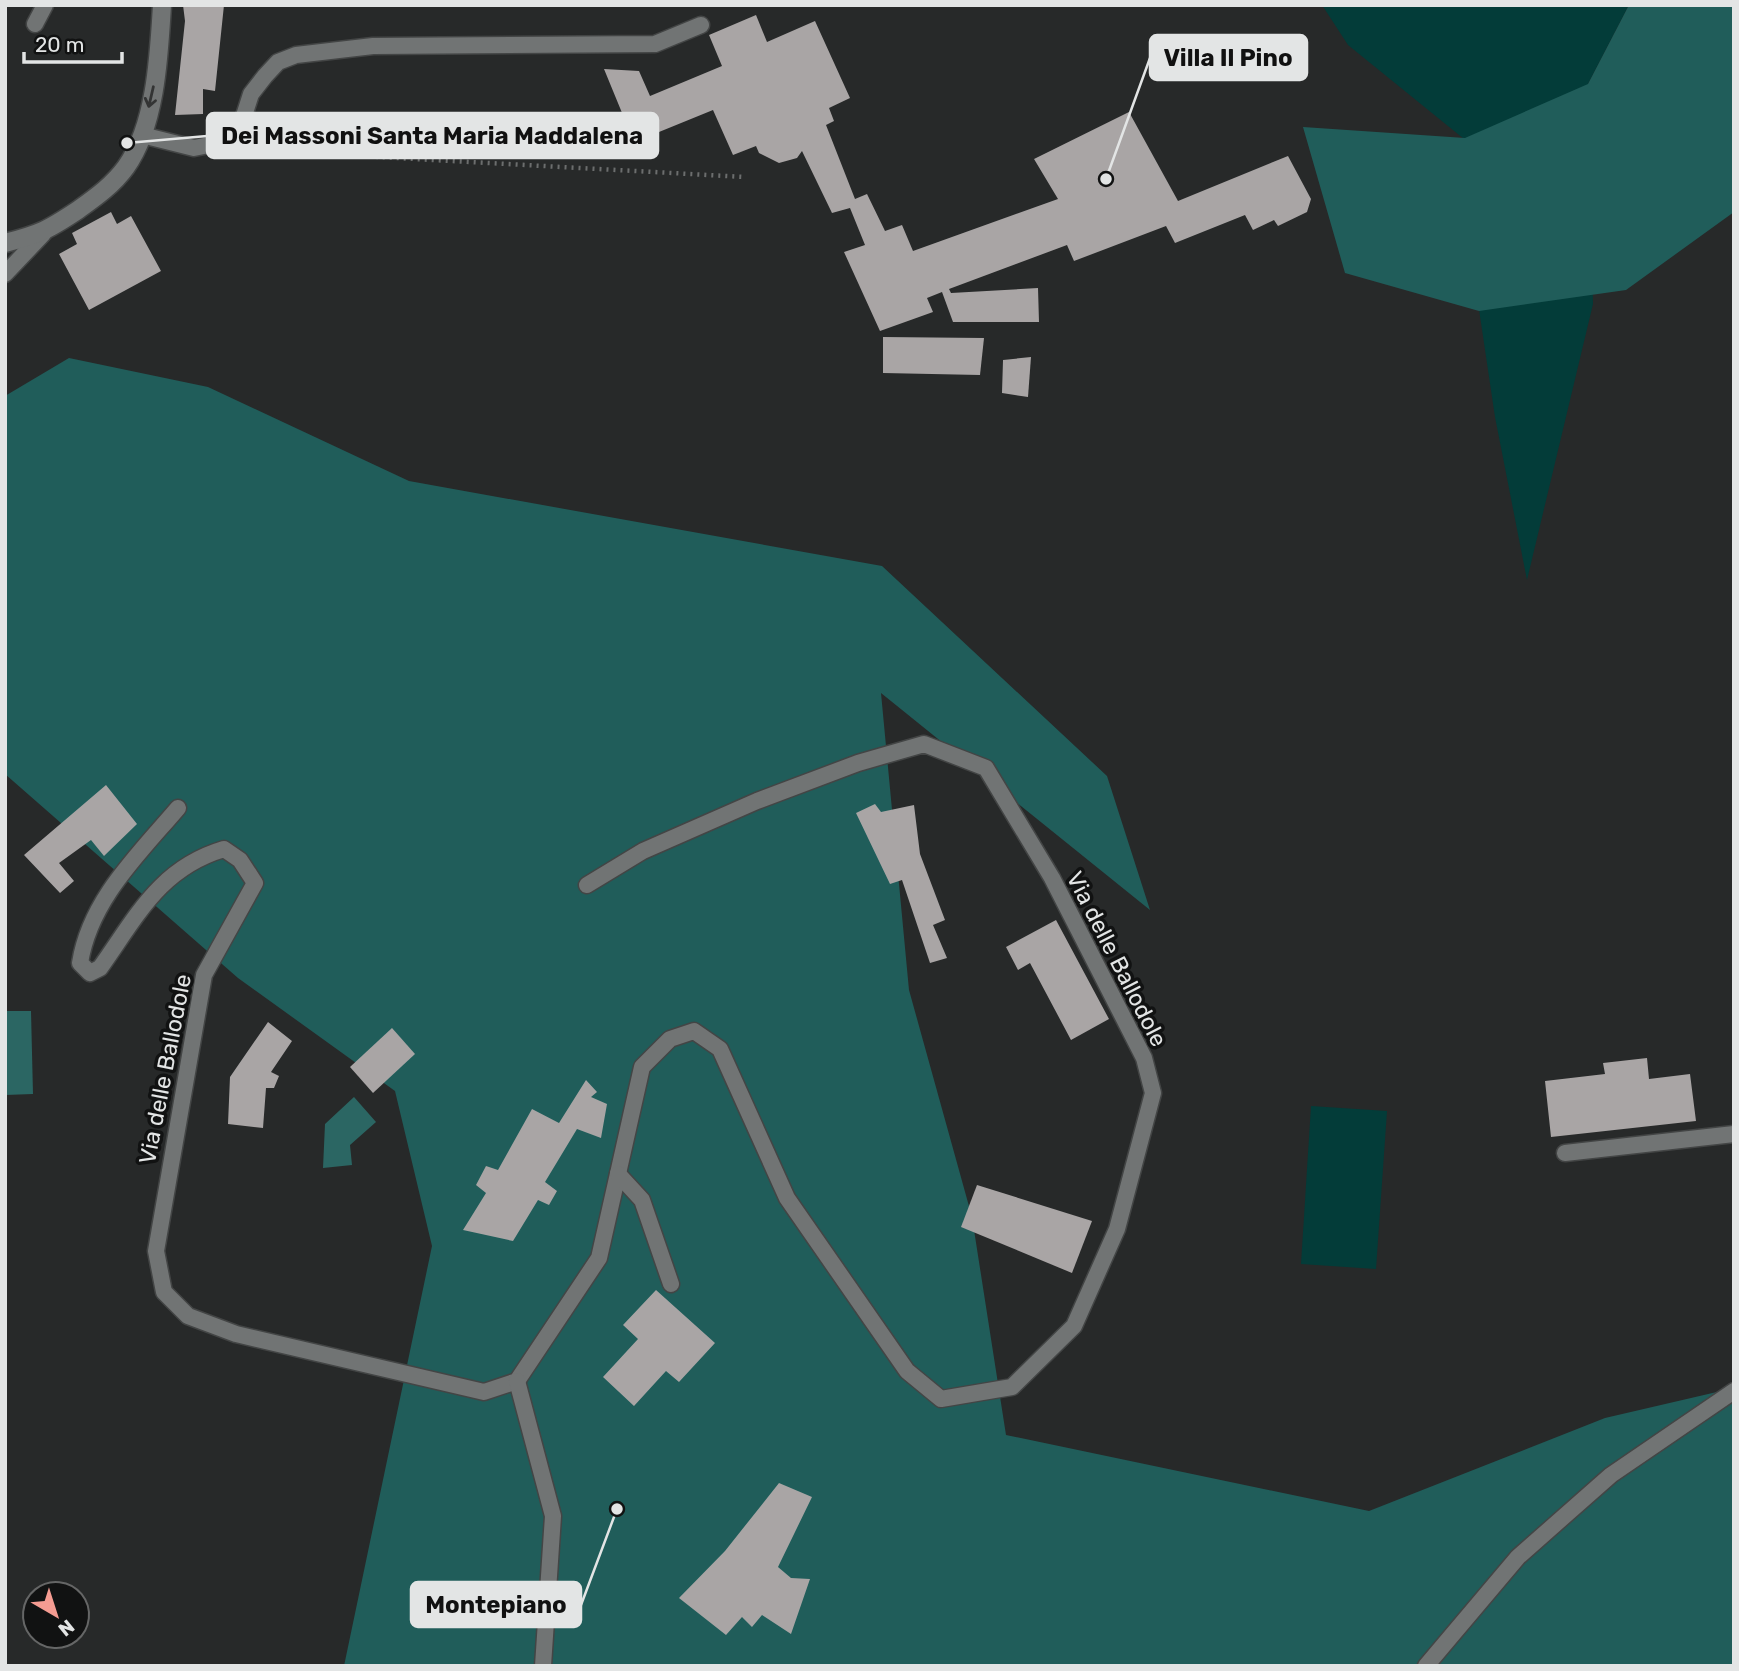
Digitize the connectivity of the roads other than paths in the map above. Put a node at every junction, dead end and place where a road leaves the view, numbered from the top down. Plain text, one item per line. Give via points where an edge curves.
1 (46, 5) edge
2 (162, 5) edge
3 (35, 24) dead end
4 (701, 25) dead end
5 (142, 135) junction
6 (43, 234) junction
7 (5, 243) edge
8 (5, 275) edge
9 (178, 808) dead end
10 (587, 885) dead end
11 (1734, 1134) edge
12 (1565, 1153) dead end
13 (618, 1174) junction
14 (671, 1284) dead end
15 (517, 1381) junction
16 (1734, 1391) edge
17 (543, 1666) edge
18 (1426, 1666) edge

1 - 3 lane
2 -> 5 street via 159,63
4 - 5 lane via 655,44 373,46 296,55 278,62 265,76 250,94 243,119 219,143 194,148
5 - 6 street via 113,183
6 - 7 street
6 - 8 lane
9 - 15 lane, Via delle Ballodole via 112,886 85,935 80,963 90,973 100,968 158,887 196,858 225,849 240,860 255,883 204,975 156,1251 164,1292 188,1316 236,1334 484,1392
10 - 13 lane, Via delle Ballodole via 643,851 757,801 924,744 986,768 1052,878 1144,1058 1153,1093 1117,1229 1074,1326 1013,1387 942,1399 907,1371 788,1198 720,1049 694,1031 670,1039 642,1067
11 - 12 lane
13 - 14 lane via 642,1200
13 - 15 lane, Via delle Ballodole via 599,1258
15 - 17 lane via 553,1516
16 - 18 lane via 1611,1475 1518,1557

